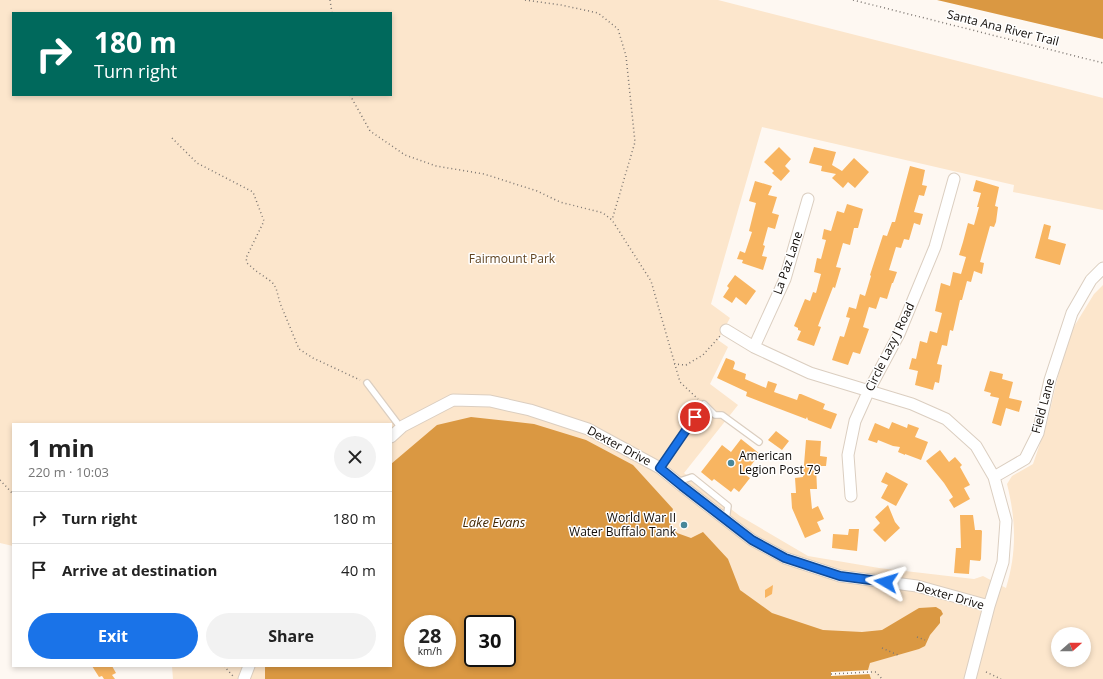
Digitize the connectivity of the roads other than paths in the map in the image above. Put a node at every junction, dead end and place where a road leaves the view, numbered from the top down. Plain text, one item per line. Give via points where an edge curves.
1 (954, 179) dead end
2 (808, 199) dead end
3 (1103, 268) edge
4 (726, 330) road end
5 (754, 347) junction
6 (367, 383) road end
7 (869, 390) junction
8 (401, 428) junction
9 (392, 436) edge
10 (759, 442) dead end
11 (660, 468) junction
12 (994, 477) junction
13 (851, 496) dead end
14 (989, 606) junction
15 (248, 667) edge
16 (240, 678) edge
17 (970, 679) edge

1 - 7 street, Circle Lazy J Road via 935,247 899,334
2 - 5 street, La Paz Lane via 785,279
3 - 12 street, Field Lane via 1091,280 1072,313 1050,380 1038,433 1025,459
4 - 5 street
5 - 7 street via 810,373
6 - 8 lane
7 - 12 street via 912,404 946,419 976,446
7 - 13 street, Circle Lazy J Road via 855,420 848,455
8 - 9 street, Dexter Drive
8 - 11 street, Dexter Drive via 453,400 490,401 530,410 588,429
10 - 11 lane via 722,415 715,415 704,404
11 - 14 street, Dexter Drive via 752,540 785,558 840,576 918,586
12 - 14 street via 1006,521 1004,562
14 - 17 street, Dexter Drive
15 - 16 street

